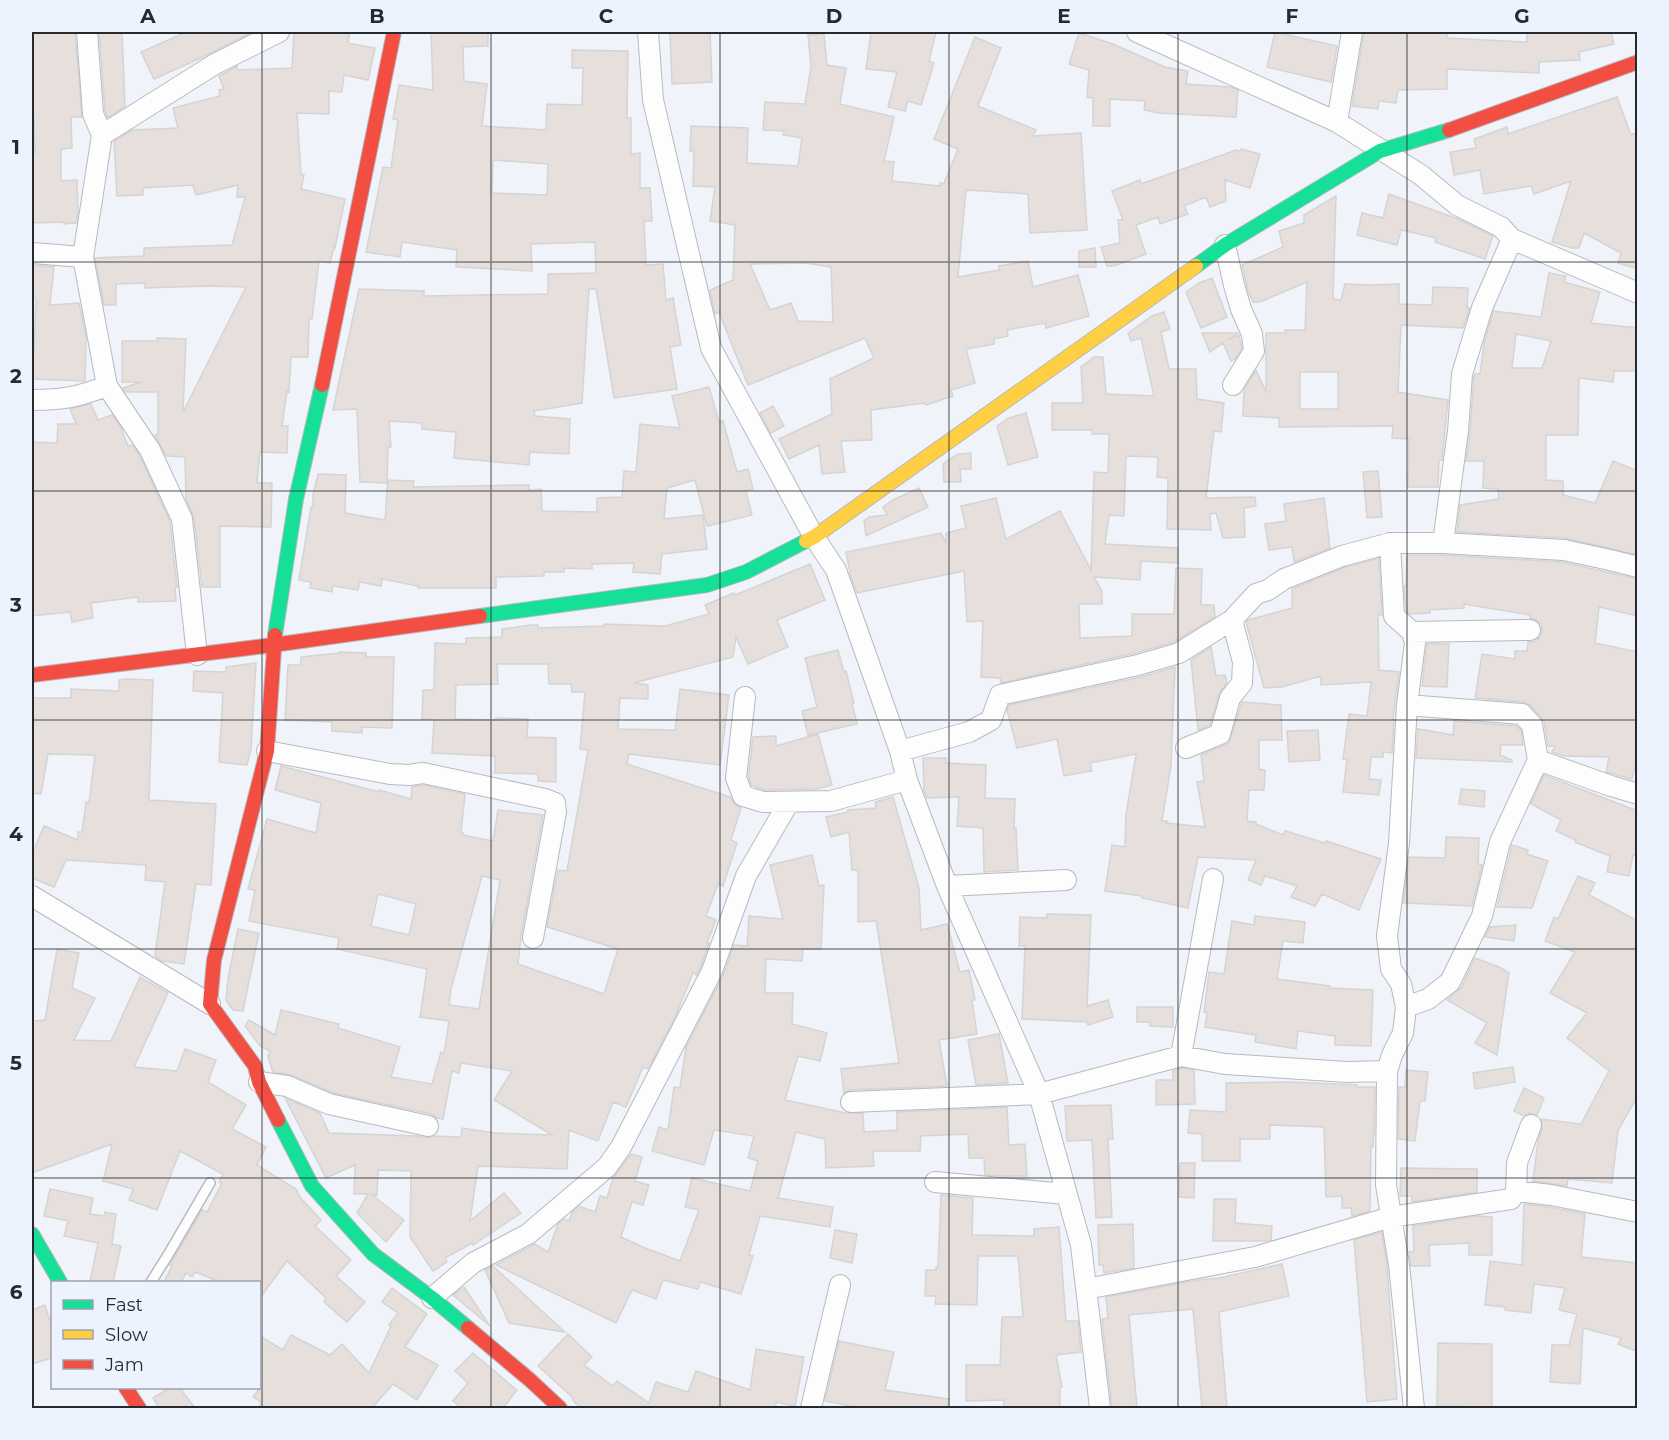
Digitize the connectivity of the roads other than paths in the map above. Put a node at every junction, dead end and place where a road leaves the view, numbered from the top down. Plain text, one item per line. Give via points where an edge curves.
1 (87, 32) edge
2 (279, 32) edge
3 (394, 32) edge
4 (648, 32) edge
5 (1137, 32) edge
6 (1352, 32) edge
7 (1638, 62) edge
8 (1337, 122) junction
9 (102, 135) junction
10 (1380, 151) junction
11 (1512, 238) junction
12 (1226, 244) junction
13 (32, 253) edge
14 (83, 257) junction
15 (1638, 293) edge
16 (107, 386) junction
17 (1233, 386) dead end
18 (32, 400) edge
19 (814, 537) junction
20 (1390, 543) junction
21 (1443, 543) junction
22 (1638, 567) edge
23 (1232, 620) junction
24 (1530, 630) dead end
25 (1412, 632) junction
26 (273, 645) junction
27 (197, 655) junction
28 (32, 675) edge
29 (745, 697) dead end
30 (1407, 705) junction
31 (1186, 748) dead end
32 (267, 751) junction
33 (900, 751) junction
34 (1538, 760) junction
35 (907, 780) junction
36 (1637, 792) edge
37 (789, 802) junction
38 (1213, 879) dead end
39 (1066, 880) dead end
40 (947, 886) junction
41 (32, 896) edge
42 (533, 938) dead end
43 (210, 1004) junction
44 (1406, 1007) junction
45 (1181, 1056) junction
46 (1387, 1071) junction
47 (259, 1082) junction
48 (1039, 1094) junction
49 (851, 1102) dead end
50 (1531, 1125) dead end
51 (428, 1126) dead end
52 (935, 1182) dead end
53 (210, 1183) dead end
54 (1516, 1191) junction
55 (1066, 1194) junction
56 (1638, 1212) edge
57 (1391, 1217) junction
58 (32, 1234) edge
59 (59, 1281) edge
60 (152, 1281) edge
61 (840, 1285) dead end
62 (1086, 1288) junction
63 (432, 1298) junction
64 (127, 1389) edge
65 (140, 1408) edge
66 (560, 1408) edge
67 (811, 1408) edge
68 (1100, 1408) edge
69 (1414, 1408) edge

1 - 9 street via 93,114
2 - 9 street via 215,64
3 - 26 street via 331,347 296,499
4 - 19 street via 653,100 711,348
5 - 8 street
6 - 8 street
7 - 10 street via 1468,124
8 - 10 street
9 - 14 street
10 - 11 street via 1421,175 1458,205 1501,227
10 - 12 street
11 - 15 street
11 - 21 street via 1482,308 1462,374
12 - 17 street via 1254,351
12 - 19 street
13 - 14 street
14 - 16 street
16 - 18 street via 77,397
16 - 27 street via 150,450 182,519
19 - 26 street via 746,572 707,585
19 - 33 street via 836,570
20 - 21 street
20 - 23 street via 1342,555 1292,575 1256,594
20 - 25 street via 1394,616
21 - 22 street via 1564,550
23 - 31 street via 1244,662 1242,683 1230,698 1220,734
23 - 33 street via 1179,653 1000,695 991,720 969,732
24 - 25 street
25 - 30 street via 1415,643
26 - 27 street
26 - 32 street
27 - 28 street
29 - 37 street via 736,778 743,796 763,802
30 - 34 street via 1522,714 1532,725
30 - 44 street via 1399,843 1387,936 1391,969 1401,984
32 - 42 street via 390,774 423,773 555,803
32 - 43 street via 214,960
33 - 35 street
34 - 36 street
34 - 44 street via 1500,842 1482,916 1450,982 1428,999
35 - 37 street via 831,801
35 - 40 street
37 - 63 street via 746,876 712,971 607,1167 528,1234 473,1263
38 - 45 street
39 - 40 street
40 - 48 street
41 - 43 street
43 - 47 street via 255,1066
44 - 46 street via 1403,1033
45 - 46 street via 1225,1064
45 - 48 street
46 - 57 street via 1386,1185
47 - 51 street via 287,1086 329,1104
47 - 63 street via 312,1186 373,1254
48 - 49 street
48 - 55 street
50 - 54 street via 1517,1163
52 - 55 street
53 - 60 lane
54 - 56 street
54 - 57 street via 1511,1199
55 - 62 street via 1081,1245
57 - 62 street via 1255,1257
57 - 69 street
58 - 59 street
61 - 67 street
62 - 68 street
63 - 66 street
64 - 65 street

